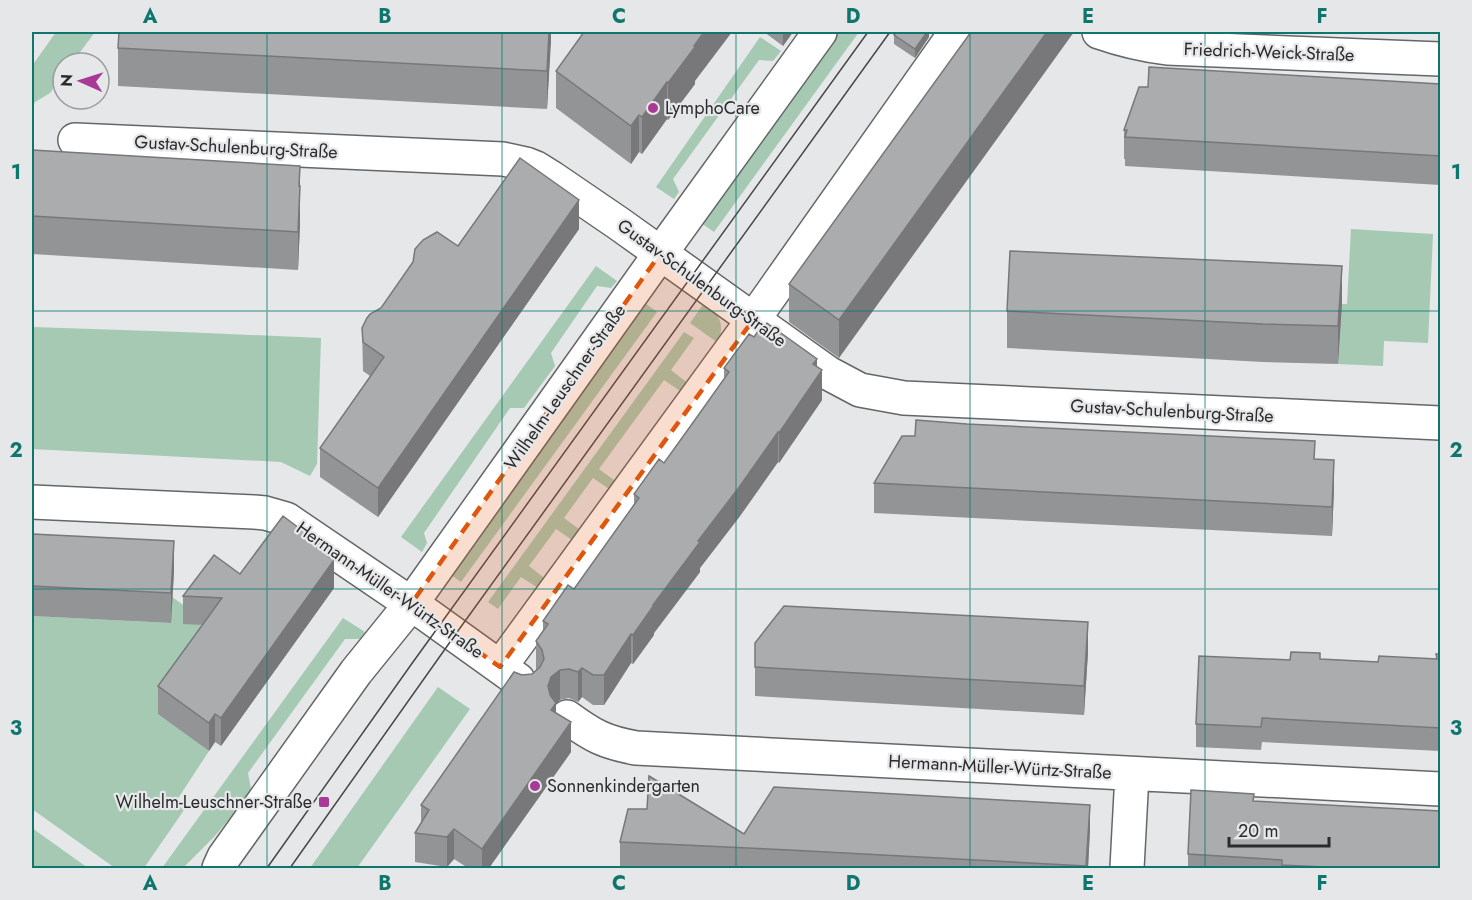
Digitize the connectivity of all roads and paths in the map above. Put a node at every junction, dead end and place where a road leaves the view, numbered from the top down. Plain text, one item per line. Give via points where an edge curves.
1 (820, 32) edge
2 (956, 32) edge
3 (1100, 32) edge
4 (1440, 59) edge
5 (75, 140) dead end
6 (660, 254) junction
7 (753, 320) junction
8 (1440, 423) edge
9 (32, 502) edge
10 (411, 604) junction
11 (567, 717) edge
12 (1132, 774) junction
13 (1440, 789) edge
14 (217, 865) edge
15 (1127, 868) edge

1 - 6 street, Wilhelm-Leuschner-Straße
2 - 7 street
3 - 4 street, Friedrich-Weick-Straße via 1140,45 1167,48
5 - 6 street, Gustav-Schulenburg-Straße via 515,161 552,178
6 - 7 street, Gustav-Schulenburg-Straße
6 - 10 street, Wilhelm-Leuschner-Straße
7 - 8 street, Gustav-Schulenburg-Straße via 828,373 860,390 904,398
7 - 10 street, Hermann-Müller-Würtz-Straße via 512,676
9 - 10 street, Hermann-Müller-Würtz-Straße via 276,515 297,525
10 - 14 street, Wilhelm-Leuschner-Straße via 356,672
11 - 12 street, Hermann-Müller-Würtz-Straße via 597,737 636,748
12 - 13 street, Hermann-Müller-Würtz-Straße
12 - 15 street

